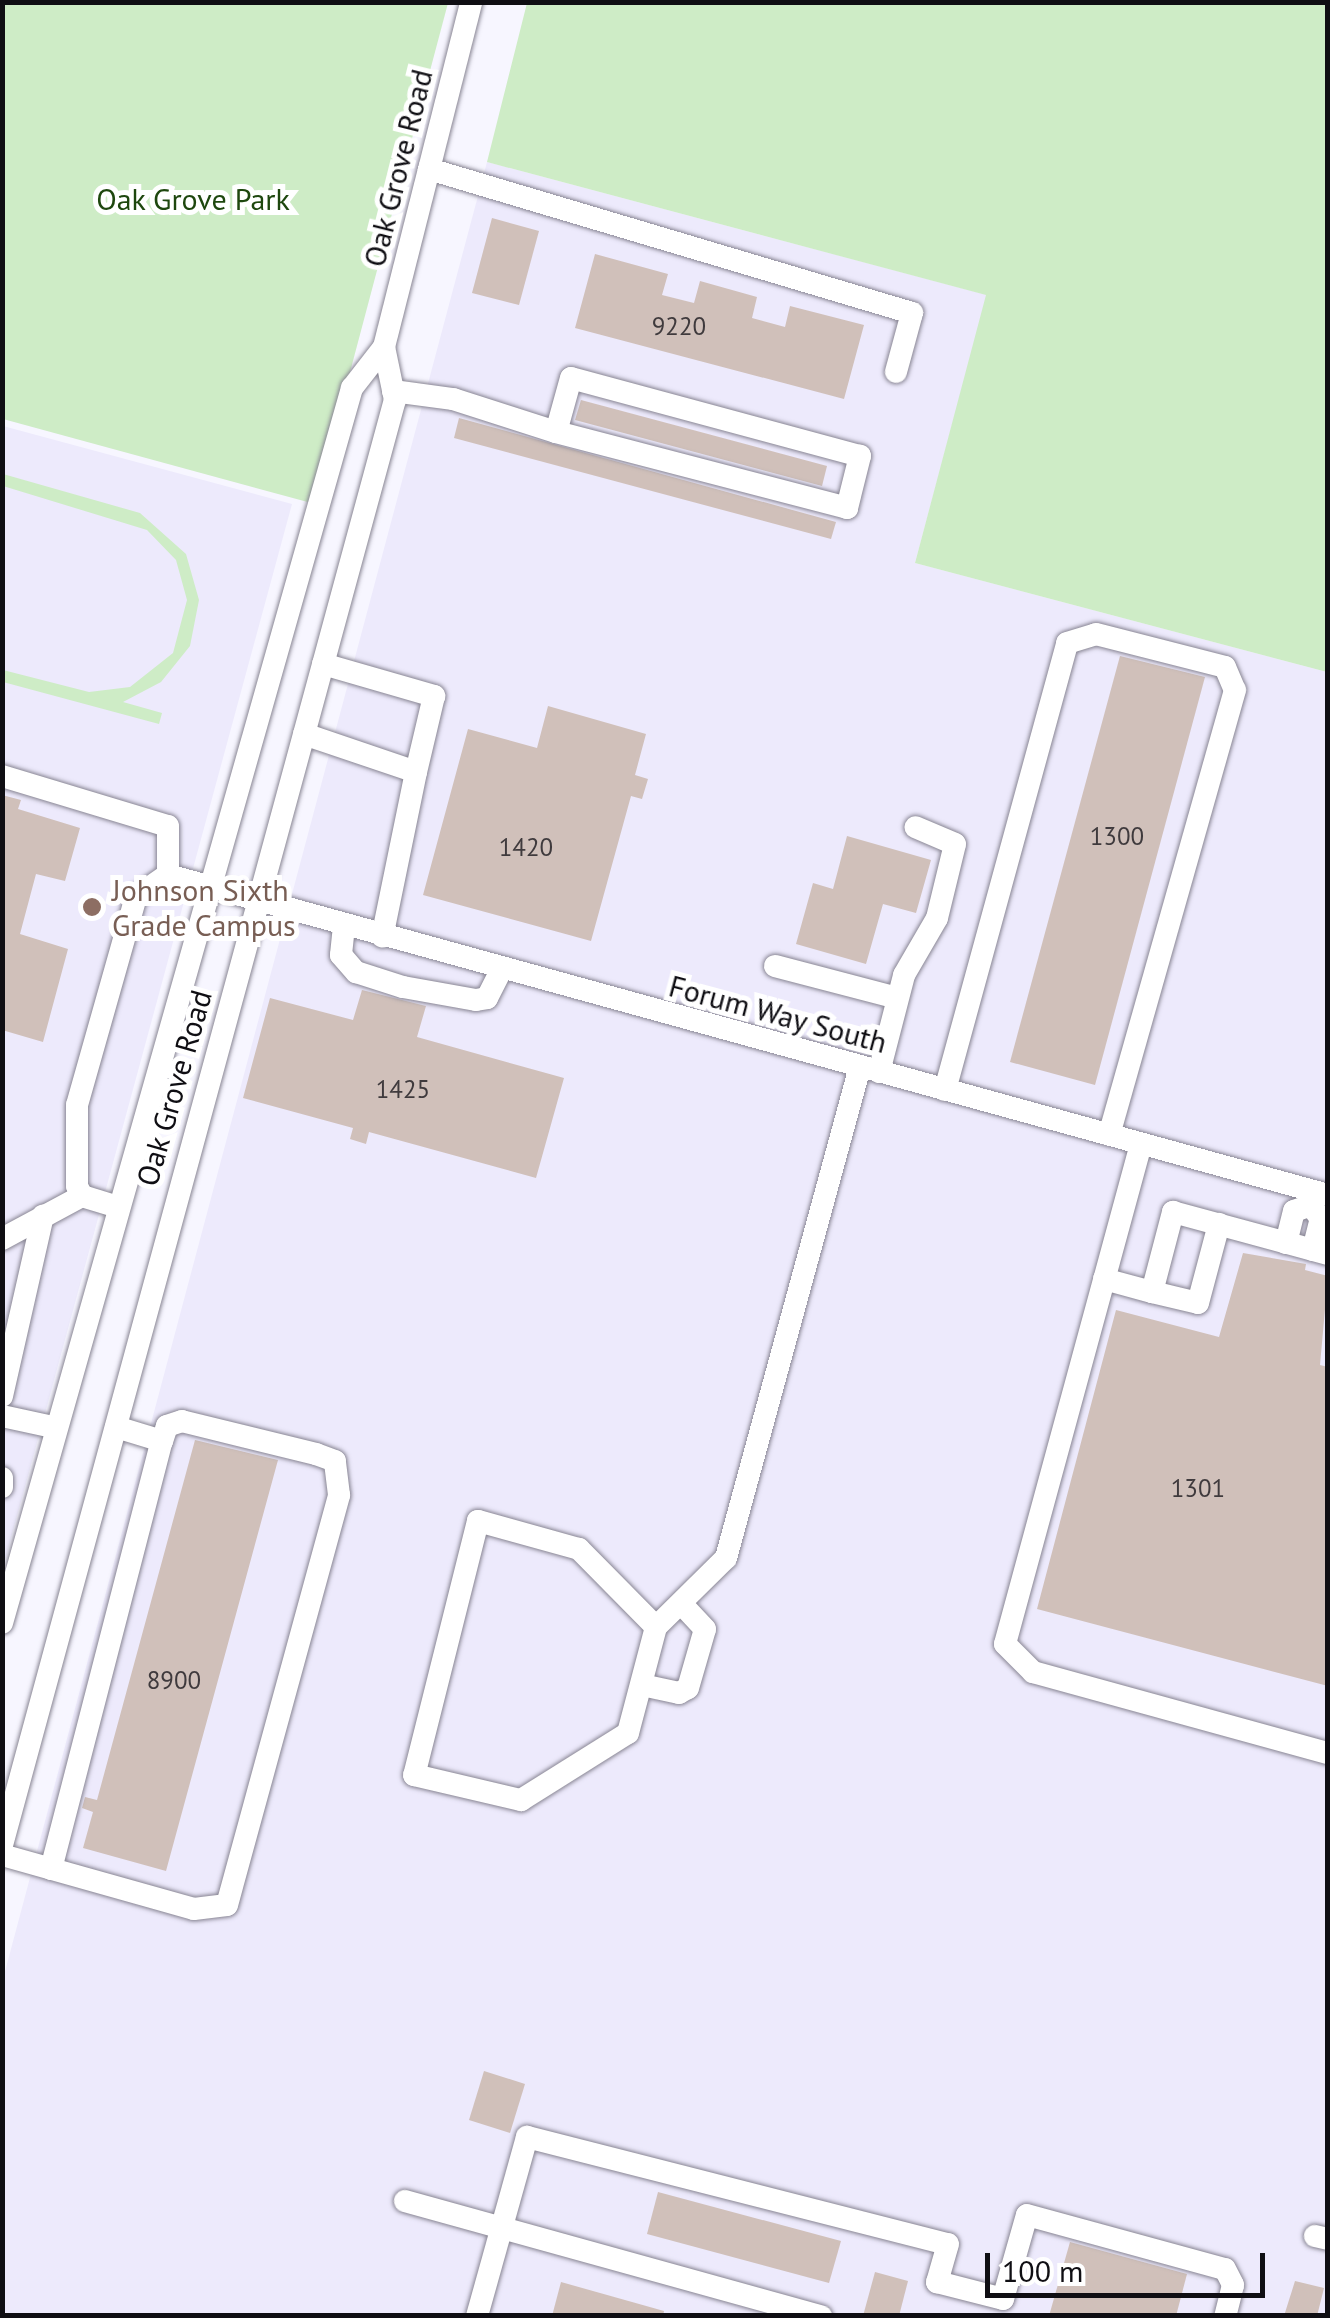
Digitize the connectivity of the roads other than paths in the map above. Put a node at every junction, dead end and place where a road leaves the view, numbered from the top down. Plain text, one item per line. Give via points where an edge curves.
1 (470, 2) edge
2 (429, 169) junction
3 (384, 348) junction
4 (896, 372) dead end
5 (393, 391) junction
6 (556, 432) junction
7 (323, 664) junction
8 (304, 734) junction
9 (416, 772) junction
10 (2, 776) edge
11 (915, 827) dead end
12 (168, 875) junction
13 (214, 888) junction
14 (258, 903) junction
15 (344, 926) junction
16 (382, 936) junction
17 (775, 966) dead end
18 (502, 970) junction
19 (898, 998) junction
20 (869, 1070) junction
21 (945, 1090) junction
22 (1109, 1135) junction
23 (1141, 1144) junction
24 (82, 1196) junction
25 (1318, 1197) edge
26 (118, 1207) junction
27 (43, 1216) junction
28 (1219, 1224) junction
29 (2, 1239) edge
30 (1286, 1242) junction
31 (1320, 1252) edge
32 (1104, 1280) junction
33 (1152, 1292) junction
34 (2, 1396) edge
35 (2, 1416) edge
36 (116, 1426) junction
37 (53, 1427) junction
38 (162, 1441) junction
39 (2, 1478) edge
40 (2, 1487) edge
41 (681, 1603) junction
42 (2, 1623) edge
43 (656, 1627) junction
44 (642, 1685) junction
45 (1328, 1753) edge
46 (2, 1845) edge
47 (2, 1855) edge
48 (51, 1869) junction
49 (406, 2201) dead end
50 (502, 2227) junction
51 (477, 2316) edge
52 (821, 2316) edge
53 (1226, 2316) edge

1 - 2 street, Oak Grove Road
2 - 3 street, Oak Grove Road
2 - 4 street via 912,313
3 - 5 street, Oak Grove Road
3 - 13 street, Oak Grove Road via 352,388
5 - 6 street via 453,399
5 - 7 street, Oak Grove Road
6 - 6 street via 847,508 860,456 571,378
7 - 8 street, Oak Grove Road
7 - 9 street via 434,696
8 - 9 street
8 - 14 street, Oak Grove Road
9 - 16 street
10 - 12 street via 168,826
11 - 19 street via 955,840 936,918
12 - 13 street, Forum Way South
12 - 24 street via 136,897 77,1105 72,1140
13 - 14 street, Forum Way South
13 - 26 street, Oak Grove Road
14 - 15 street, Forum Way South
14 - 36 street, Oak Grove Road
15 - 16 street, Forum Way South
15 - 18 street via 341,955 356,972 404,987 476,1000 487,998
16 - 18 street, Forum Way South
17 - 19 street
18 - 20 street, Forum Way South
19 - 20 street
20 - 21 street, Forum Way South
20 - 41 street via 726,1558
21 - 22 street, Forum Way South
21 - 22 street via 1067,643 1096,634 1225,667 1235,690
22 - 23 street, Forum Way South
23 - 25 street, Forum Way South
23 - 32 street
24 - 26 street
24 - 27 street
25 - 30 street via 1294,1211
25 - 31 street
26 - 37 street, Oak Grove Road
27 - 29 street
27 - 34 street
28 - 30 street
28 - 33 street via 1198,1303
28 - 33 street via 1173,1212
30 - 31 street
32 - 33 street
32 - 45 street via 1005,1644 1033,1672
35 - 37 street
36 - 38 street
36 - 46 street, Oak Grove Road
37 - 42 street, Oak Grove Road
38 - 48 street
38 - 48 street via 167,1426 182,1421 316,1454 334,1462 339,1495 226,1905 194,1909
39 - 40 street
41 - 43 street
41 - 44 street via 706,1629 688,1688 679,1694
43 - 44 street
43 - 44 street via 579,1550 478,1521 414,1775 521,1800 628,1733
47 - 48 street
49 - 50 street
50 - 51 street
50 - 52 street
50 - 53 street via 527,2137 948,2244 936,2282 1003,2299 1027,2215 1225,2268 1233,2286

